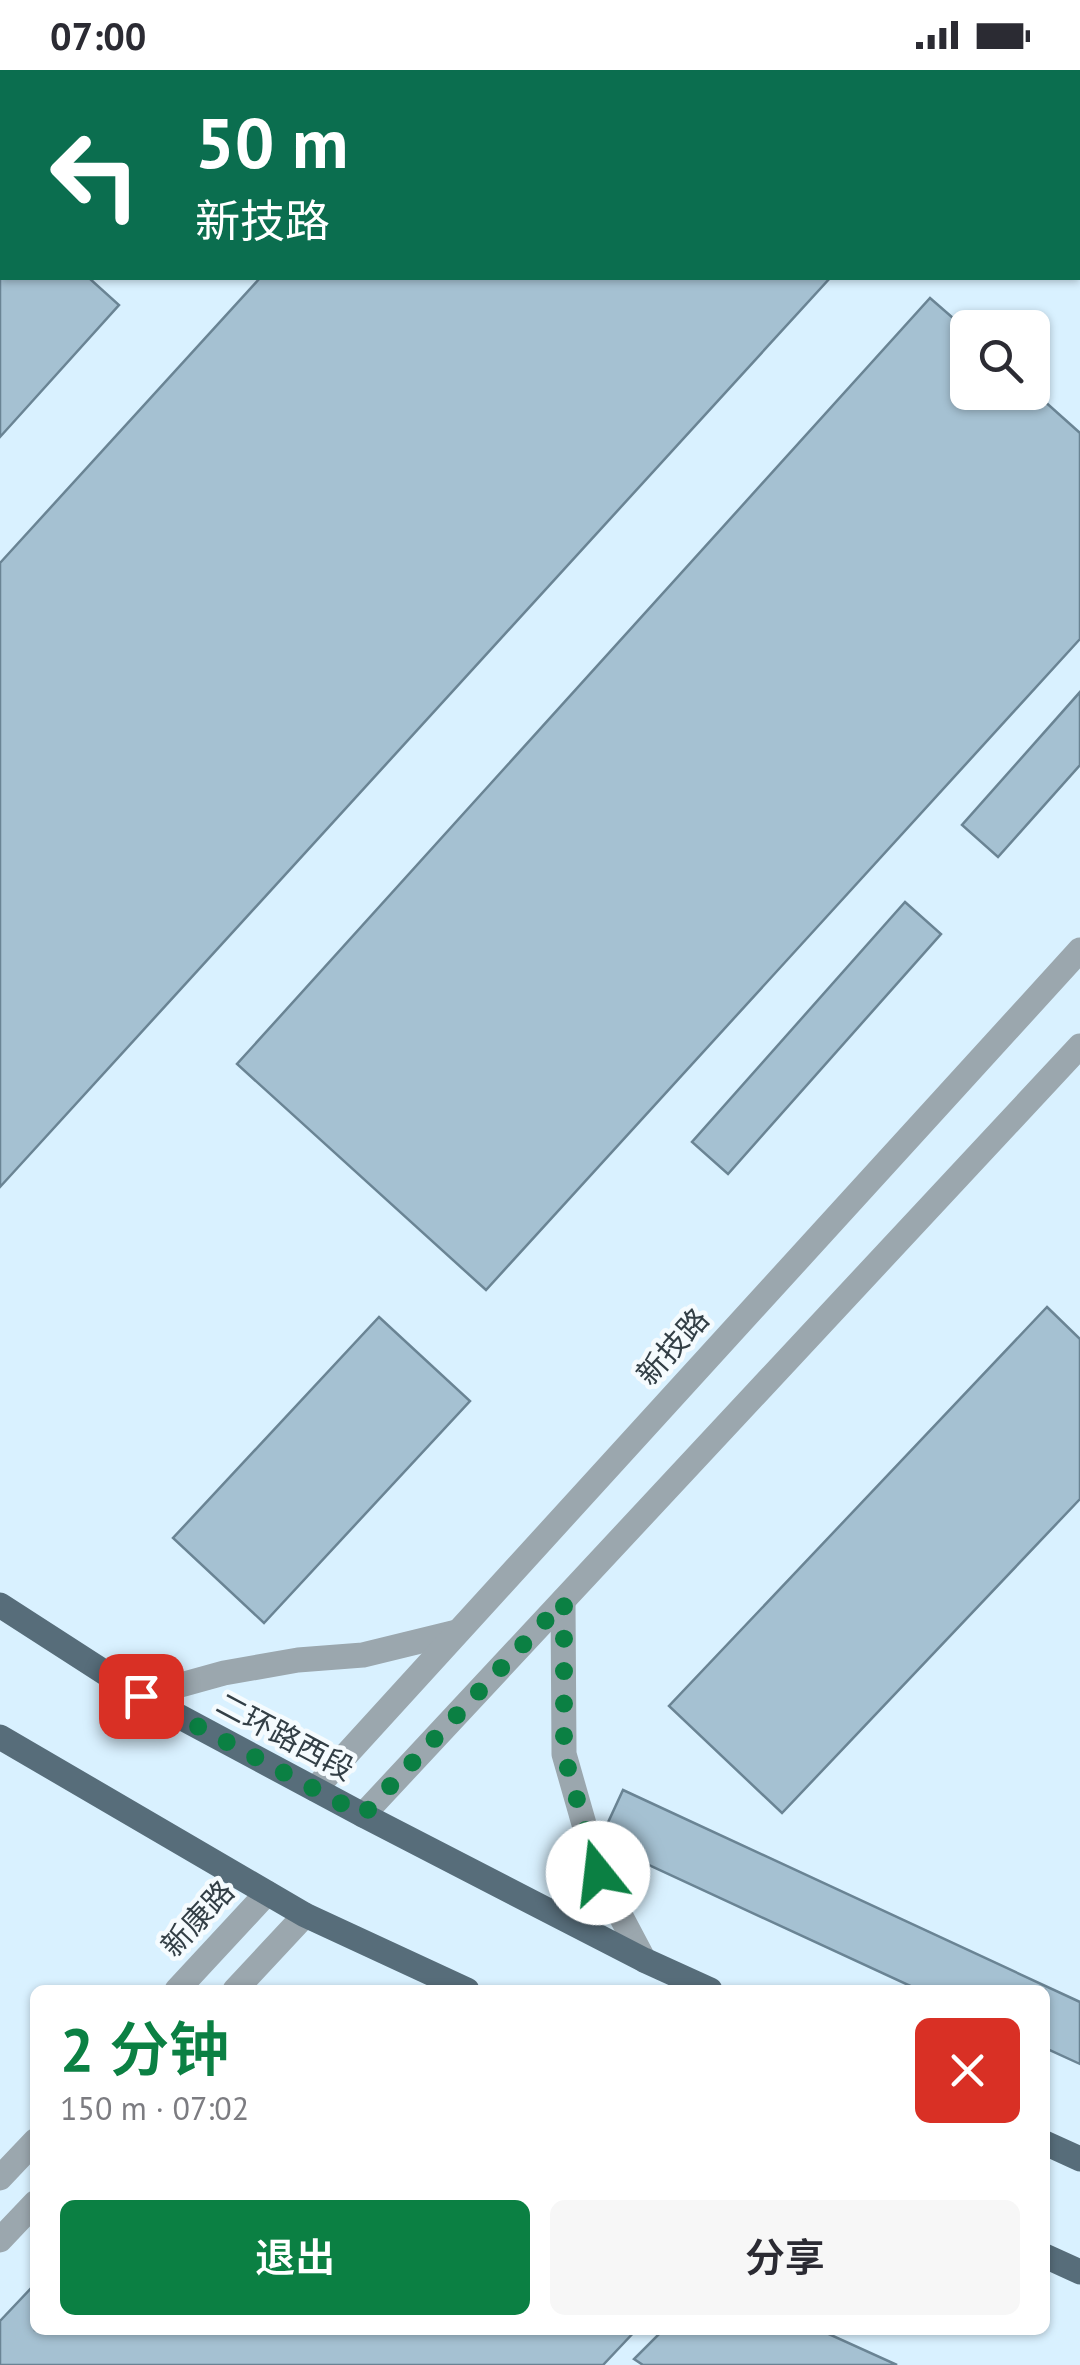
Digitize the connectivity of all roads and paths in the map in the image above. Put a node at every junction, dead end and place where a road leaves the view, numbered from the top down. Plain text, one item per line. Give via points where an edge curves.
1 (1080, 950) edge
2 (1080, 1046) edge
3 (564, 1601) junction
4 (0, 1605) edge
5 (457, 1632) junction
6 (141, 1696) junction
7 (0, 1737) edge
8 (314, 1789) junction
9 (363, 1815) junction
10 (268, 1894) junction
11 (305, 1915) junction
12 (644, 1960) junction
13 (182, 1985) edge
14 (240, 1985) edge
15 (456, 1985) edge
16 (699, 1985) edge
17 (1050, 2145) edge
18 (30, 2146) edge
19 (1080, 2159) edge
20 (0, 2178) edge
21 (30, 2208) edge
22 (0, 2240) edge
23 (1050, 2258) edge
24 (1080, 2272) edge

1 - 5 street, 新技路
2 - 3 street
3 - 9 street
3 - 12 street via 564,1754 598,1873
4 - 6 main road, 二环路西段
5 - 6 street via 363,1655 224,1673
5 - 8 street, 新技路
6 - 8 main road, 二环路西段
7 - 10 main road
8 - 9 main road, 二环路西段
9 - 12 main road, 二环路西段
10 - 11 main road
10 - 13 street, 新康路
11 - 14 street
11 - 15 main road
12 - 16 main road, 二环路西段
17 - 19 main road
18 - 20 street
21 - 22 street
23 - 24 main road

